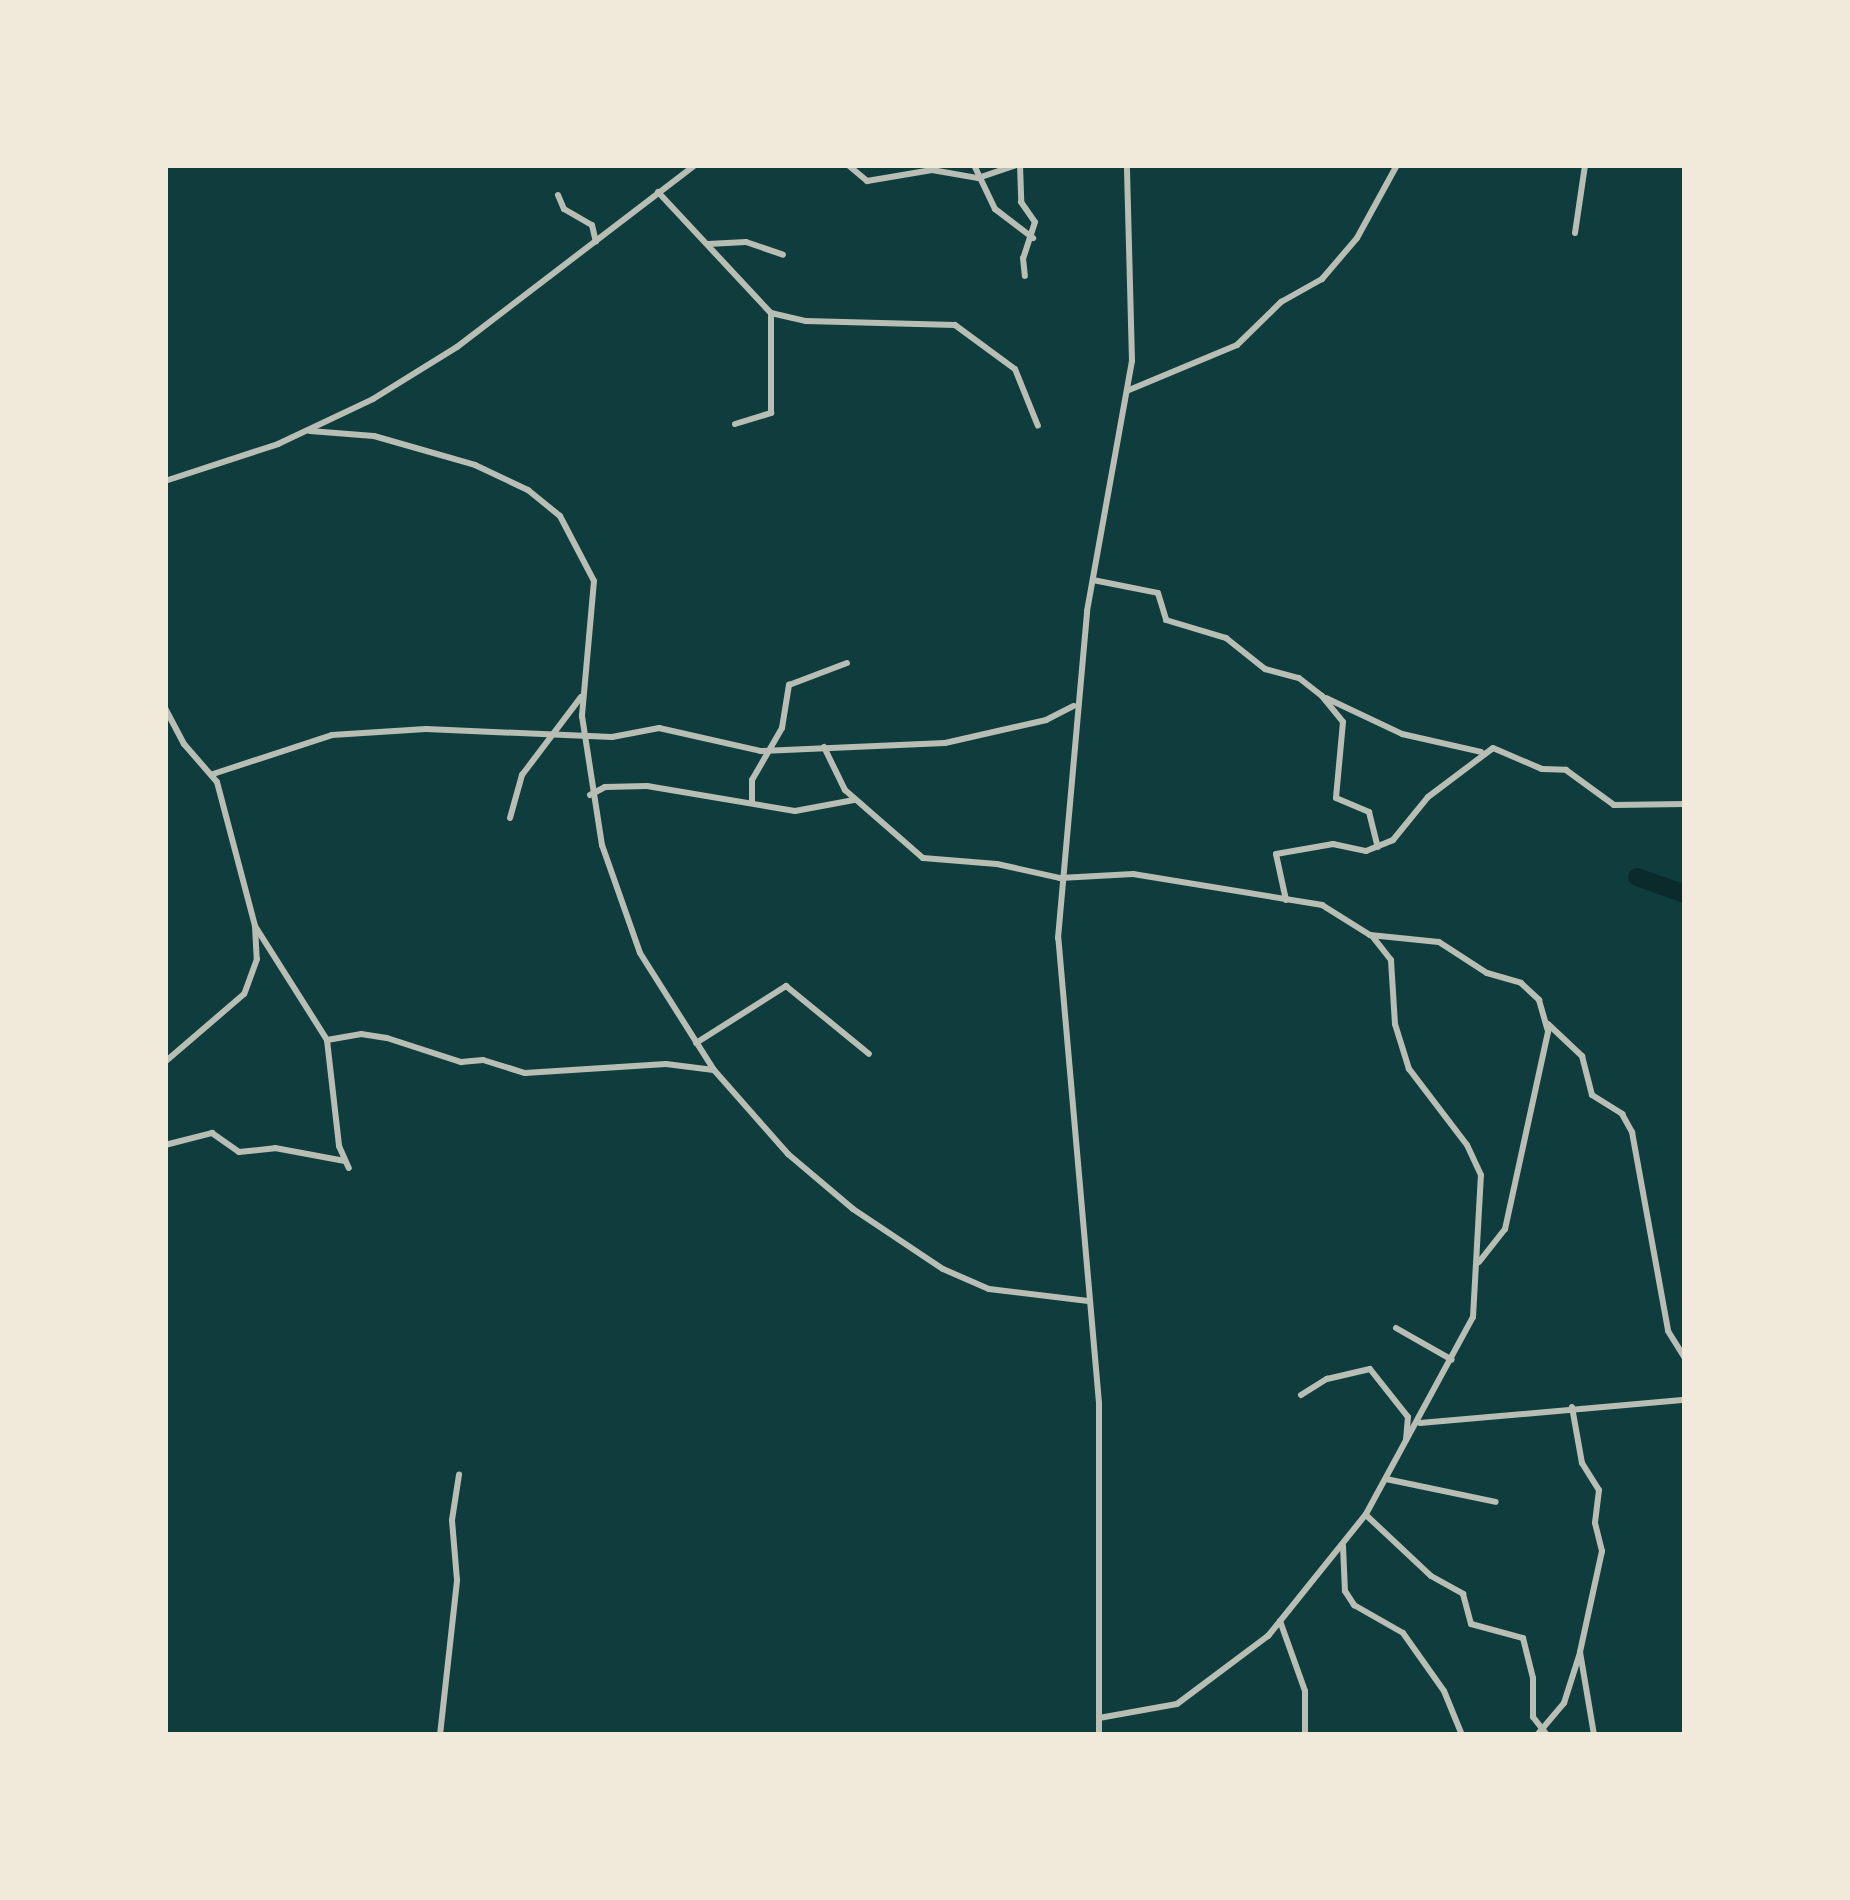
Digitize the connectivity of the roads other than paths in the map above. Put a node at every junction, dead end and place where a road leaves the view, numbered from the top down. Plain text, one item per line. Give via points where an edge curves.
1 (695, 165) edge
2 (848, 165) edge
3 (974, 165) edge
4 (1018, 165) edge
5 (1038, 165) edge
6 (1056, 165) edge
7 (1127, 165) edge
8 (1397, 165) edge
9 (1584, 165) edge
10 (978, 178) junction
11 (658, 192) junction
12 (558, 195) dead end
13 (1575, 233) dead end
14 (1033, 238) junction
15 (596, 242) junction
16 (707, 244) junction
17 (783, 255) dead end
18 (1025, 276) dead end
19 (770, 314) junction
20 (1128, 390) junction
21 (736, 424) dead end
22 (1038, 426) dead end
23 (310, 431) junction
24 (165, 481) edge
25 (1093, 580) junction
26 (847, 663) dead end
27 (582, 696) junction
28 (1322, 696) junction
29 (1076, 706) junction
30 (165, 708) edge
31 (586, 736) junction
32 (546, 738) junction
33 (824, 747) junction
34 (771, 748) junction
35 (1482, 752) junction
36 (212, 774) junction
37 (590, 795) junction
38 (854, 800) junction
39 (752, 802) junction
40 (1685, 804) edge
41 (510, 818) dead end
42 (1378, 847) junction
43 (1060, 878) junction
44 (1286, 900) junction
45 (255, 926) junction
46 (1370, 935) junction
47 (1548, 1024) junction
48 (327, 1040) junction
49 (696, 1042) junction
50 (870, 1054) dead end
51 (165, 1062) edge
52 (714, 1070) junction
53 (165, 1145) edge
54 (1479, 1262) junction
55 (1088, 1301) junction
56 (1396, 1328) dead end
57 (1685, 1358) edge
58 (1452, 1360) junction
59 (1301, 1395) dead end
60 (1431, 1399) junction
61 (1685, 1400) edge
62 (1572, 1407) junction
63 (1408, 1416) junction
64 (1420, 1423) junction
65 (1404, 1446) junction
66 (460, 1475) dead end
67 (1386, 1479) junction
68 (1496, 1502) dead end
69 (1366, 1514) junction
70 (1343, 1544) junction
71 (1280, 1621) junction
72 (1580, 1652) junction
73 (1100, 1718) junction
74 (1541, 1733) edge
75 (440, 1735) edge
76 (1098, 1735) edge
77 (1305, 1735) edge
78 (1462, 1735) edge
79 (1594, 1735) edge

1 - 11 street
2 - 10 street via 867,181 932,170
3 - 10 street
4 - 10 street
4 - 14 street
5 - 6 street
7 - 20 street via 1135,305
8 - 20 street via 1357,238 1322,279 1281,302 1238,345
9 - 13 street
10 - 14 street via 995,210
11 - 15 street
11 - 16 street
12 - 15 street via 564,209 592,225
14 - 18 street via 1023,258
15 - 23 street via 458,347
16 - 17 street via 746,242
16 - 19 street
19 - 21 street via 771,413
19 - 22 street via 955,325 1015,370
20 - 25 street
23 - 24 street
23 - 27 street via 420,448 510,479 548,503 594,581
25 - 28 street via 1158,593 1166,620 1226,638 1266,670 1299,678
25 - 29 street
26 - 34 street via 788,685 782,728
27 - 31 street
27 - 32 street
28 - 35 street via 1402,734
28 - 42 street via 1344,722 1336,798 1369,812
29 - 33 street via 1046,720 945,743
29 - 43 street
30 - 36 street via 184,744
31 - 32 street
31 - 34 street via 636,736 659,728 722,739 750,752
31 - 37 street
32 - 36 street via 426,729 332,734
32 - 41 street via 522,775
33 - 34 street
33 - 38 street
34 - 39 street via 752,780
35 - 40 street via 1503,750 1542,769 1566,770 1614,805
35 - 42 street via 1428,797 1404,831
36 - 45 street
37 - 39 street via 605,787 647,786
37 - 49 street via 630,929
38 - 39 street via 795,812
38 - 43 street via 878,814 913,854
42 - 44 street via 1320,844 1280,852 1275,858
43 - 44 street via 1132,874
43 - 55 street via 1058,998
44 - 46 street via 1330,908
45 - 48 street
45 - 51 street via 252,984
46 - 47 street via 1439,942 1487,972 1520,982
46 - 54 street via 1391,960 1395,1024 1409,1068 1467,1145 1481,1175
47 - 54 street via 1505,1229
47 - 57 street via 1582,1056 1592,1094 1622,1114 1632,1132 1666,1321
48 - 52 street via 361,1034 525,1074 666,1064
48 - 53 street via 347,1164 275,1148 239,1152 212,1133
49 - 50 street via 786,986
49 - 52 street
52 - 55 street via 788,1154 853,1209 943,1269 988,1290
54 - 58 street via 1473,1317
55 - 73 street via 1102,1490
56 - 58 street
58 - 60 street
59 - 63 street via 1327,1379 1370,1369
60 - 63 street
60 - 64 street
61 - 62 street
62 - 64 street via 1455,1425
62 - 72 street via 1582,1463 1599,1490 1595,1523 1602,1551
63 - 65 street
64 - 65 street
65 - 67 street
66 - 75 street via 452,1520 457,1580
67 - 68 street
67 - 69 street
69 - 70 street
69 - 74 street via 1430,1576 1463,1594 1471,1624 1523,1638
70 - 71 street
70 - 78 street via 1345,1592 1354,1605 1402,1633 1444,1691
71 - 73 street via 1177,1704
71 - 77 street via 1305,1691
72 - 74 street via 1564,1703
72 - 79 street
73 - 76 street

